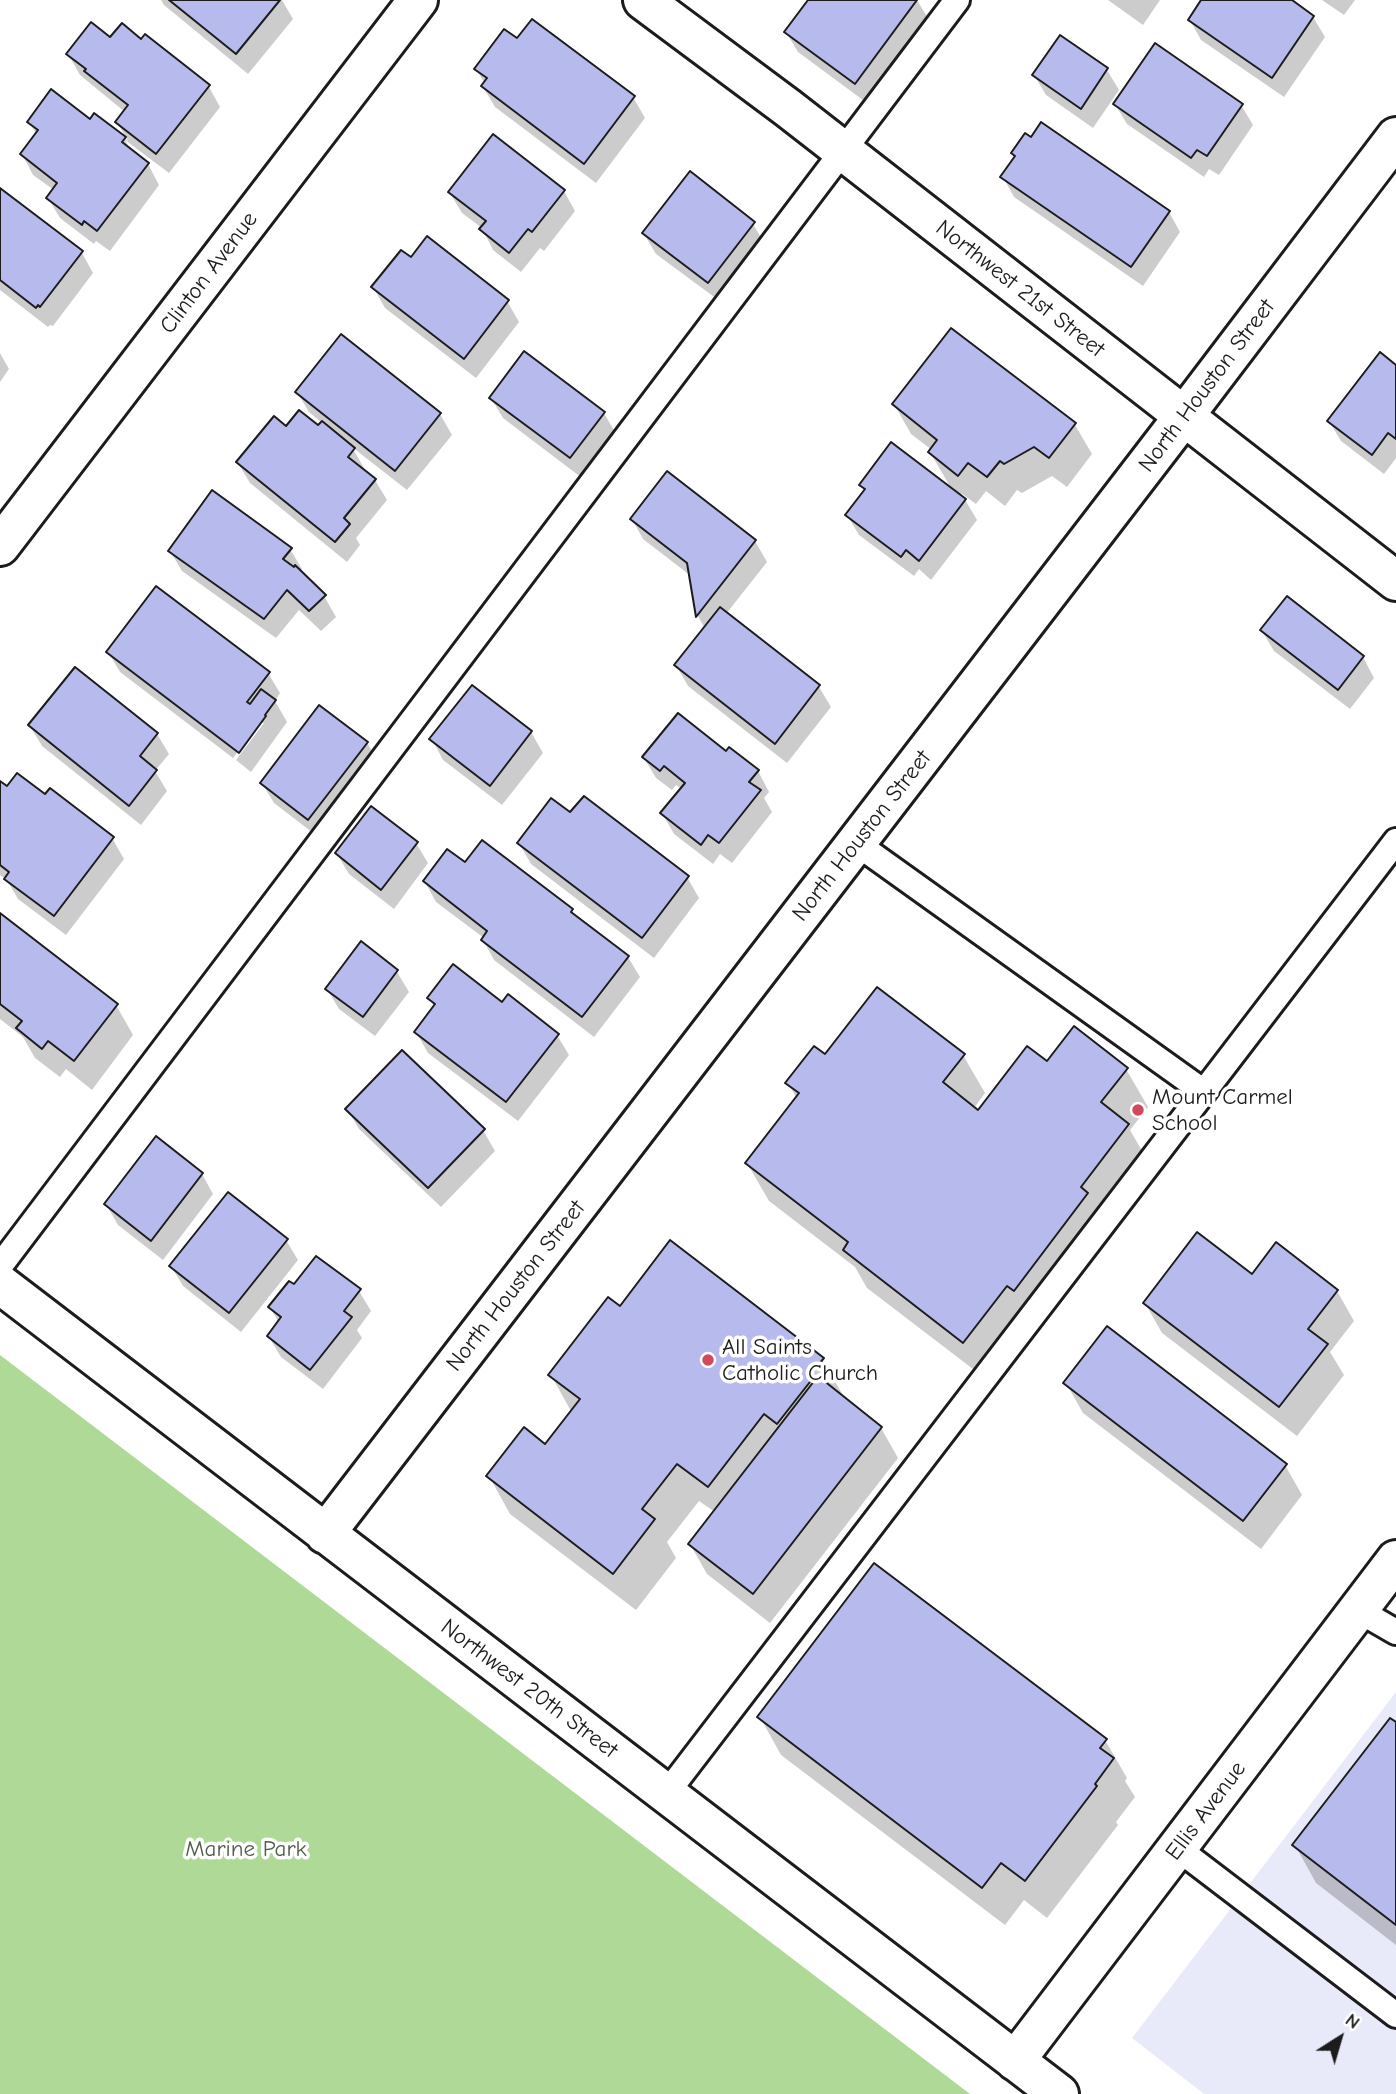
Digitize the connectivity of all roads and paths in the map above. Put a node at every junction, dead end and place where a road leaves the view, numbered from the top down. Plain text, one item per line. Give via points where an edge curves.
1 (418, 0) edge
2 (643, 0) edge
3 (957, 0) edge
4 (1396, 137) edge
5 (842, 151) junction
6 (1184, 416) junction
7 (0, 546) edge
8 (1396, 581) edge
9 (1396, 841) edge
10 (856, 843) junction
11 (1204, 1092) junction
12 (0, 1266) edge
13 (0, 1284) edge
14 (325, 1534) junction
15 (1396, 1560) edge
16 (1358, 1610) junction
17 (1396, 1632) edge
18 (666, 1794) junction
19 (1177, 1848) junction
20 (1396, 2015) edge
21 (1015, 2061) junction
22 (1059, 2094) edge

1 - 7 street, Clinton Avenue
2 - 5 street, Northwest 21st Street
3 - 5 lane
4 - 6 street, North Houston Street
5 - 6 street, Northwest 21st Street
5 - 12 lane
6 - 8 street, Northwest 21st Street
6 - 10 street, North Houston Street
9 - 11 lane
10 - 11 lane
10 - 14 street, North Houston Street
11 - 18 lane
13 - 14 street, Northwest 20th Street
14 - 18 street, Northwest 20th Street
15 - 16 street, Ellis Avenue
16 - 17 lane
16 - 19 street, Ellis Avenue
18 - 21 street, Northwest 20th Street
19 - 20 lane
19 - 21 street, Ellis Avenue
21 - 22 street, Northwest 20th Street

